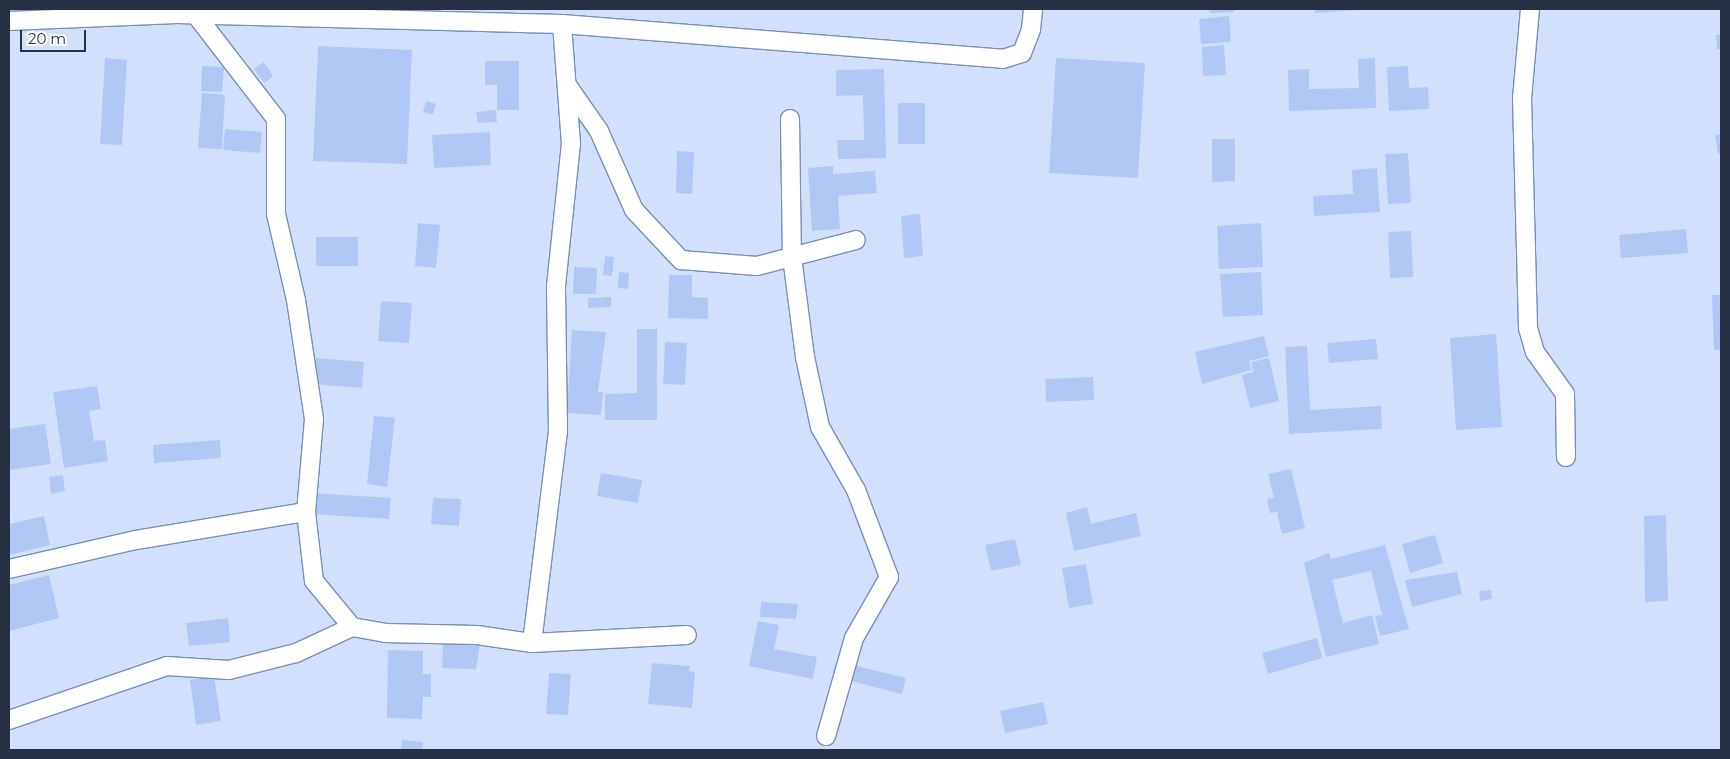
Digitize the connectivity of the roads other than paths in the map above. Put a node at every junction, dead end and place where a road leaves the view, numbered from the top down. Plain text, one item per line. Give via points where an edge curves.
1 (1033, 9) edge
2 (1530, 9) edge
3 (177, 11) edge
4 (196, 14) junction
5 (9, 21) edge
6 (562, 24) junction
7 (566, 84) junction
8 (790, 119) dead end
9 (856, 240) dead end
10 (792, 257) junction
11 (1566, 457) dead end
12 (306, 512) junction
13 (9, 569) edge
14 (352, 627) junction
15 (687, 635) dead end
16 (532, 643) junction
17 (9, 720) edge
18 (826, 736) dead end

1 - 6 street via 1031,29 1022,53 1003,59
2 - 11 street via 1522,98 1528,328 1535,352 1565,394
3 - 4 street
3 - 5 street
4 - 6 street
4 - 12 street via 276,119 276,214 296,300 314,419
6 - 7 street
7 - 10 street via 599,131 634,210 681,260 757,266
7 - 16 street via 571,144 556,286 558,432
8 - 10 street
9 - 10 street
10 - 18 street via 805,357 820,427 856,490 890,577 854,638
12 - 13 street via 136,540
12 - 14 street via 314,581
14 - 16 street via 385,633 477,635
14 - 17 street via 296,653 229,670 167,666
15 - 16 street

